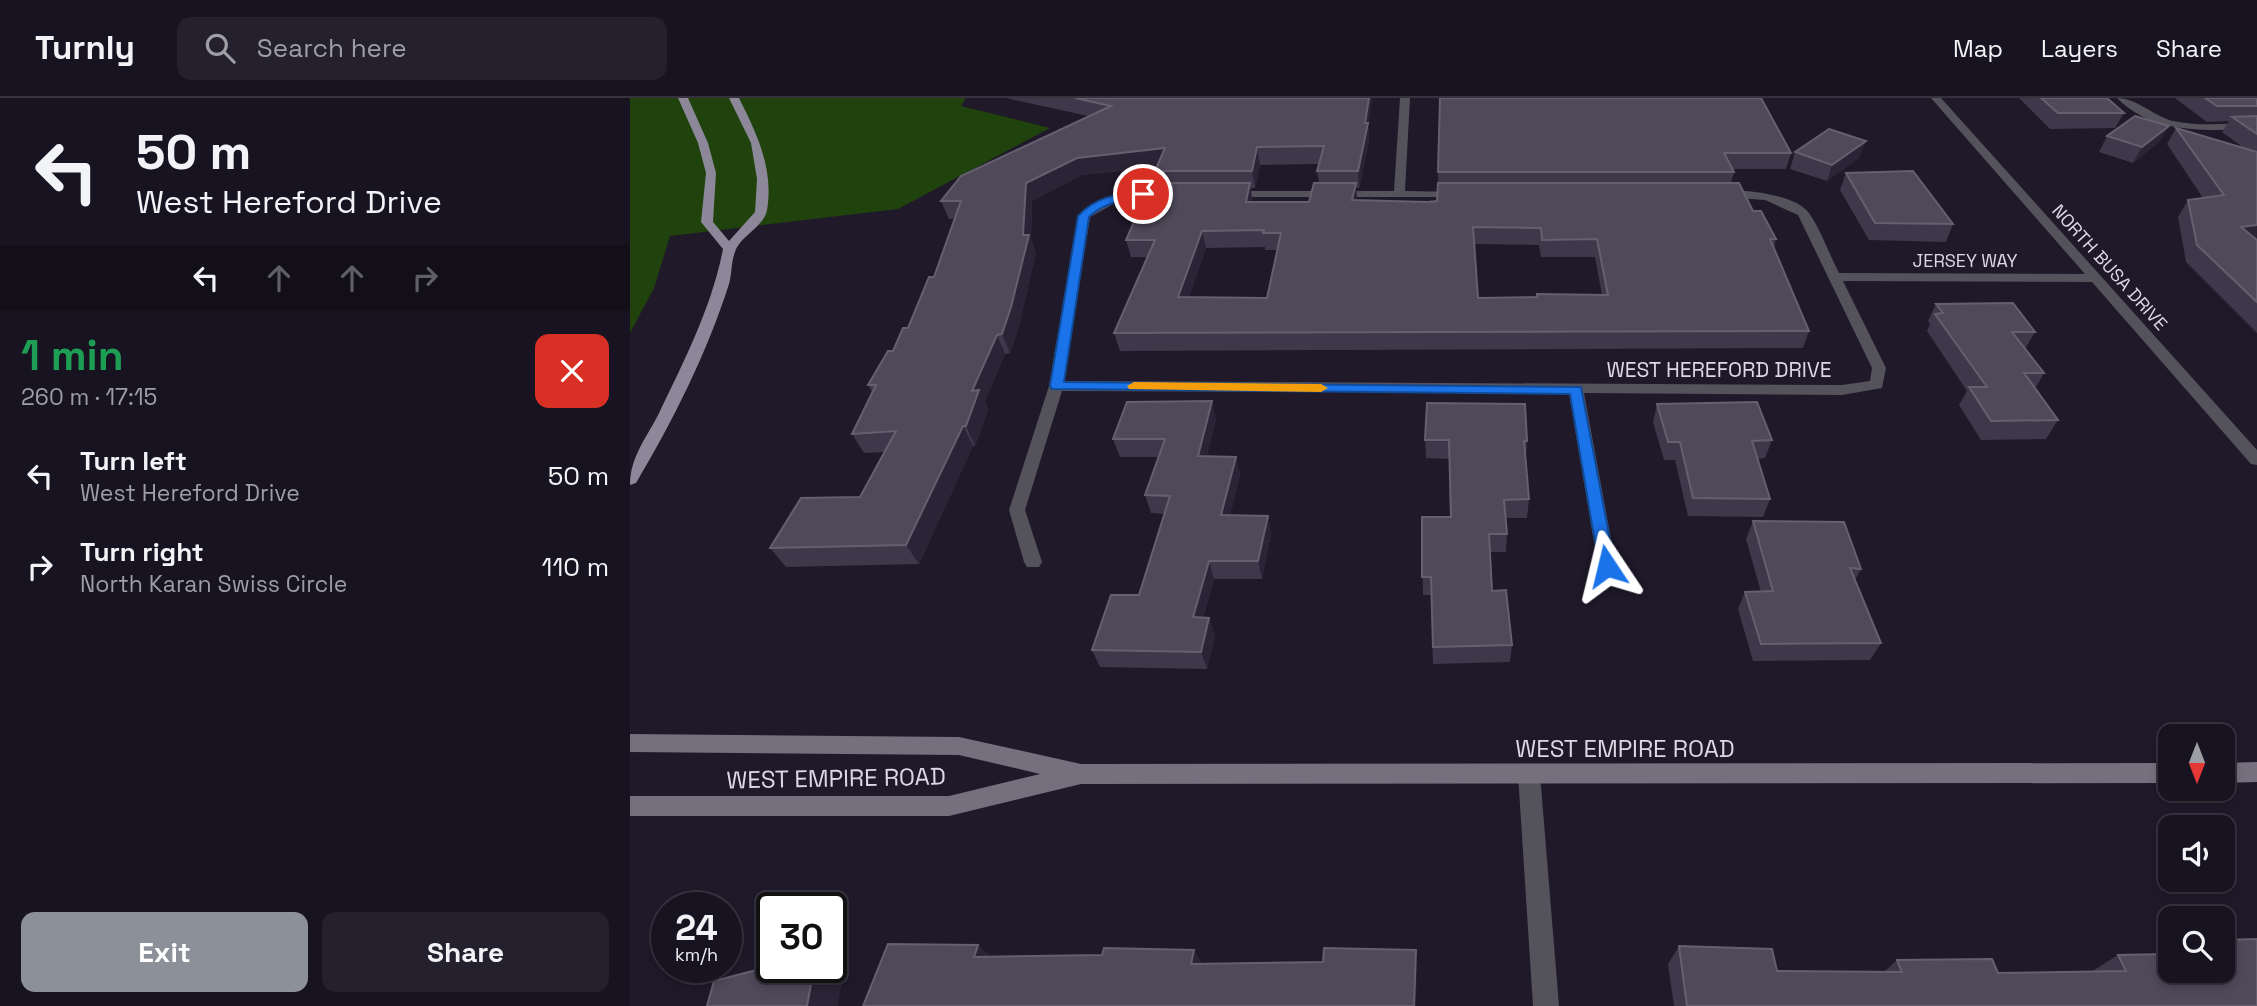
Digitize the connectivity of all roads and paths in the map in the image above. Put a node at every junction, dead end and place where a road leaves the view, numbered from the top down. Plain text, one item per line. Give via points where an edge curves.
1 (683, 98) edge
2 (734, 98) edge
3 (1405, 98) edge
4 (1936, 98) edge
5 (2122, 98) edge
6 (2257, 127) edge
7 (1184, 194) edge
8 (1210, 194) edge
9 (1712, 194) edge
10 (1399, 195) junction
11 (1467, 195) edge
12 (729, 249) junction
13 (1834, 277) junction
14 (2096, 278) junction
15 (1056, 386) junction
16 (1576, 390) junction
17 (2257, 460) edge
18 (630, 479) edge
19 (1033, 562) dead end
20 (1607, 566) dead end
21 (630, 743) edge
22 (2257, 772) edge
23 (2158, 773) edge
24 (2235, 773) edge
25 (1081, 774) junction
26 (1529, 774) junction
27 (630, 806) edge
28 (1546, 1006) edge

1 - 12 main road via 711,173 707,222
2 - 12 main road via 756,144 763,179 761,212
3 - 10 street
4 - 14 street, NORTH BUSA DRIVE
5 - 6 street via 2160,123
7 - 15 street via 1113,198 1084,216
8 - 10 street
9 - 13 street via 1782,199 1803,213
10 - 11 street
12 - 18 main road via 723,282 696,348 658,432
13 - 14 street, JERSEY WAY
13 - 16 street, WEST HEREFORD DRIVE via 1879,368 1877,384 1842,390
14 - 17 street, NORTH BUSA DRIVE
15 - 16 street, WEST HEREFORD DRIVE
15 - 19 street via 1017,510
16 - 20 street
21 - 25 street, WEST EMPIRE ROAD via 959,746
22 - 24 street
23 - 26 street, WEST EMPIRE ROAD
25 - 26 street, WEST EMPIRE ROAD
25 - 27 street, WEST EMPIRE ROAD via 948,806
26 - 28 street

